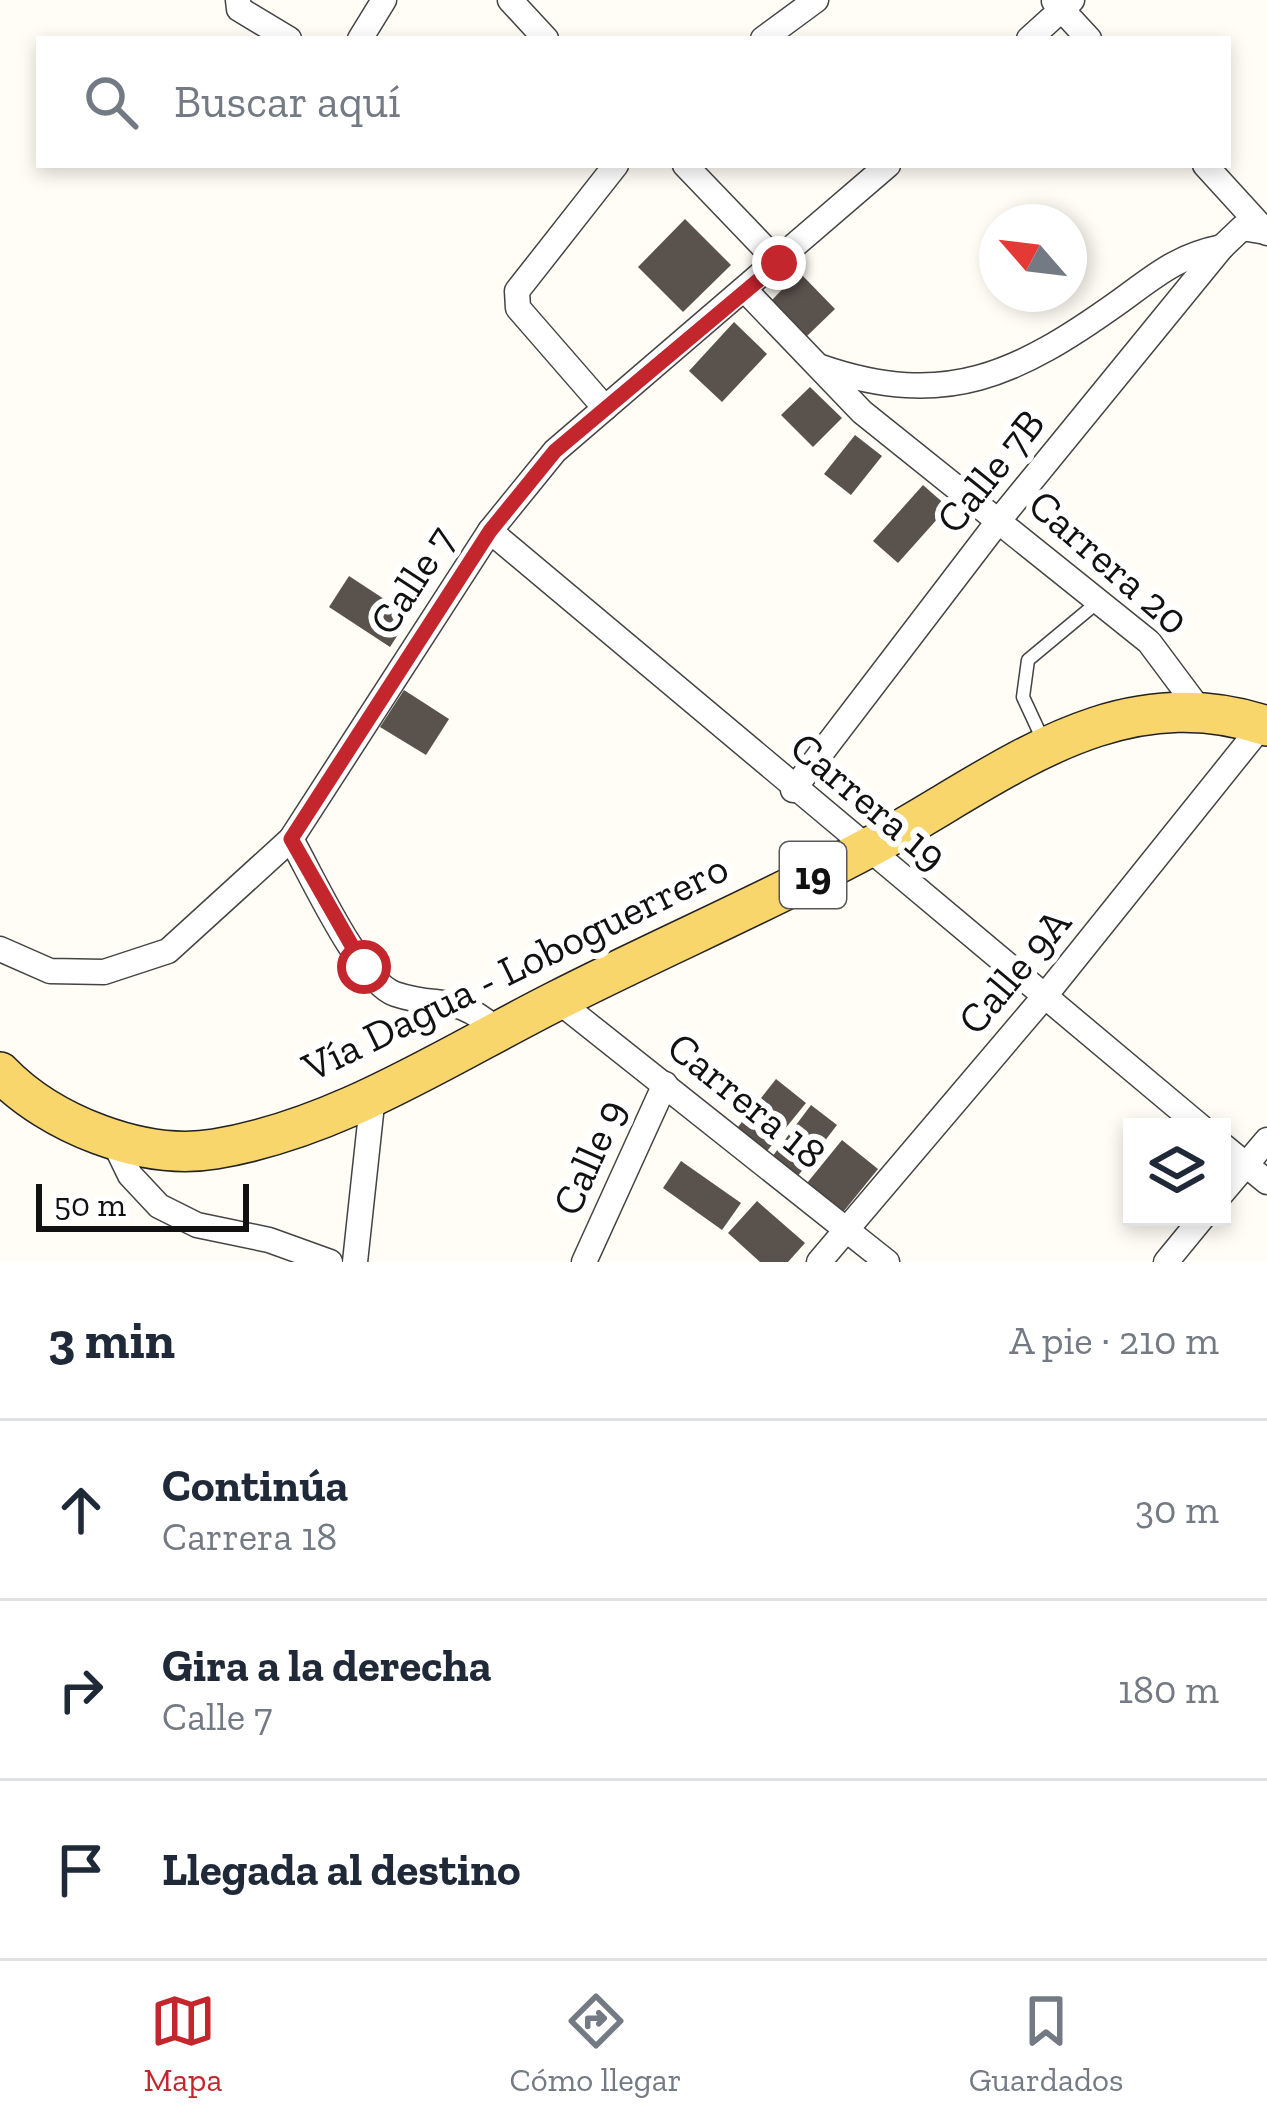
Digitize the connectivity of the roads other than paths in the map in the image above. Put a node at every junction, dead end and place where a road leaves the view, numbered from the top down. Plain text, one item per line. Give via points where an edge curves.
1 (238, 0) edge
2 (384, 0) edge
3 (510, 0) edge
4 (816, 0) edge
5 (1062, 3) edge
6 (284, 36) edge
7 (362, 36) edge
8 (543, 36) edge
9 (768, 36) edge
10 (1032, 36) edge
11 (1087, 36) edge
12 (614, 168) edge
13 (688, 168) edge
14 (885, 168) edge
15 (1208, 168) edge
16 (1267, 232) edge
17 (1222, 247) junction
18 (779, 263) junction
19 (745, 290) junction
20 (813, 365) junction
21 (605, 408) junction
22 (1000, 519) junction
23 (490, 531) junction
24 (1099, 601) junction
25 (1199, 709) junction
26 (1265, 725) edge
27 (1046, 746) junction
28 (793, 790) junction
29 (291, 839) junction
30 (866, 849) junction
31 (0, 949) edge
32 (1044, 997) junction
33 (557, 1000) junction
34 (498, 1031) junction
35 (0, 1072) edge
36 (664, 1084) junction
37 (373, 1095) junction
38 (1190, 1118) edge
39 (111, 1136) junction
40 (1267, 1140) edge
41 (1231, 1152) edge
42 (1246, 1164) junction
43 (1231, 1182) edge
44 (1267, 1182) edge
45 (1196, 1226) edge
46 (846, 1229) junction
47 (330, 1262) edge
48 (355, 1262) edge
49 (584, 1262) edge
50 (819, 1262) edge
51 (887, 1262) edge
52 (1166, 1262) edge

1 - 6 street via 238,9
2 - 7 street
3 - 8 street
4 - 9 street
5 - 10 street
5 - 11 street
12 - 21 street via 517,291 518,308
13 - 18 street
14 - 18 street, Calle 7
15 - 16 street
16 - 17 street via 1242,228
17 - 20 street via 1185,254 1056,347 985,380 920,386 858,380
17 - 22 street, Calle 7B
18 - 19 street, Calle 7
19 - 20 street, Carrera 20
19 - 21 street, Calle 7
20 - 22 street, Carrera 20
21 - 23 street, Calle 7 via 555,451
22 - 24 street, Carrera 20
22 - 28 street, Calle 7B
23 - 28 street, Carrera 19
23 - 29 street, Calle 7
24 - 25 street, Carrera 20 via 1149,642
24 - 27 lane via 1028,660 1023,697
25 - 26 main road, Vía Dagua - Loboguerrero / 19
25 - 27 main road, Vía Dagua - Loboguerrero / 19 via 1150,710
26 - 32 street, Calle 9A
27 - 30 main road, Vía Dagua - Loboguerrero / 19
28 - 30 street, Carrera 19
29 - 31 street, Calle 7 via 167,951 104,972 50,971
29 - 34 street via 364,967 392,994 457,1001
30 - 32 street, Carrera 19
30 - 33 main road, Vía Dagua - Loboguerrero / 19
32 - 38 street, Carrera 19
32 - 46 street, Calle 9A
33 - 34 main road, Vía Dagua - Loboguerrero / 19
33 - 36 street, Carrera 18
34 - 37 main road, Vía Dagua - Loboguerrero / 19
35 - 39 main road, Vía Dagua - Loboguerrero / 19 via 20,1093
36 - 46 street, Carrera 18
36 - 49 street, Calle 9
37 - 39 main road, Vía Dagua - Loboguerrero / 19 via 281,1134 212,1150 147,1149
37 - 48 street
39 - 47 street via 158,1206
40 - 42 street
41 - 42 street
42 - 43 street
42 - 44 street
45 - 52 street
46 - 50 street, Calle 9A
46 - 51 street, Carrera 18

